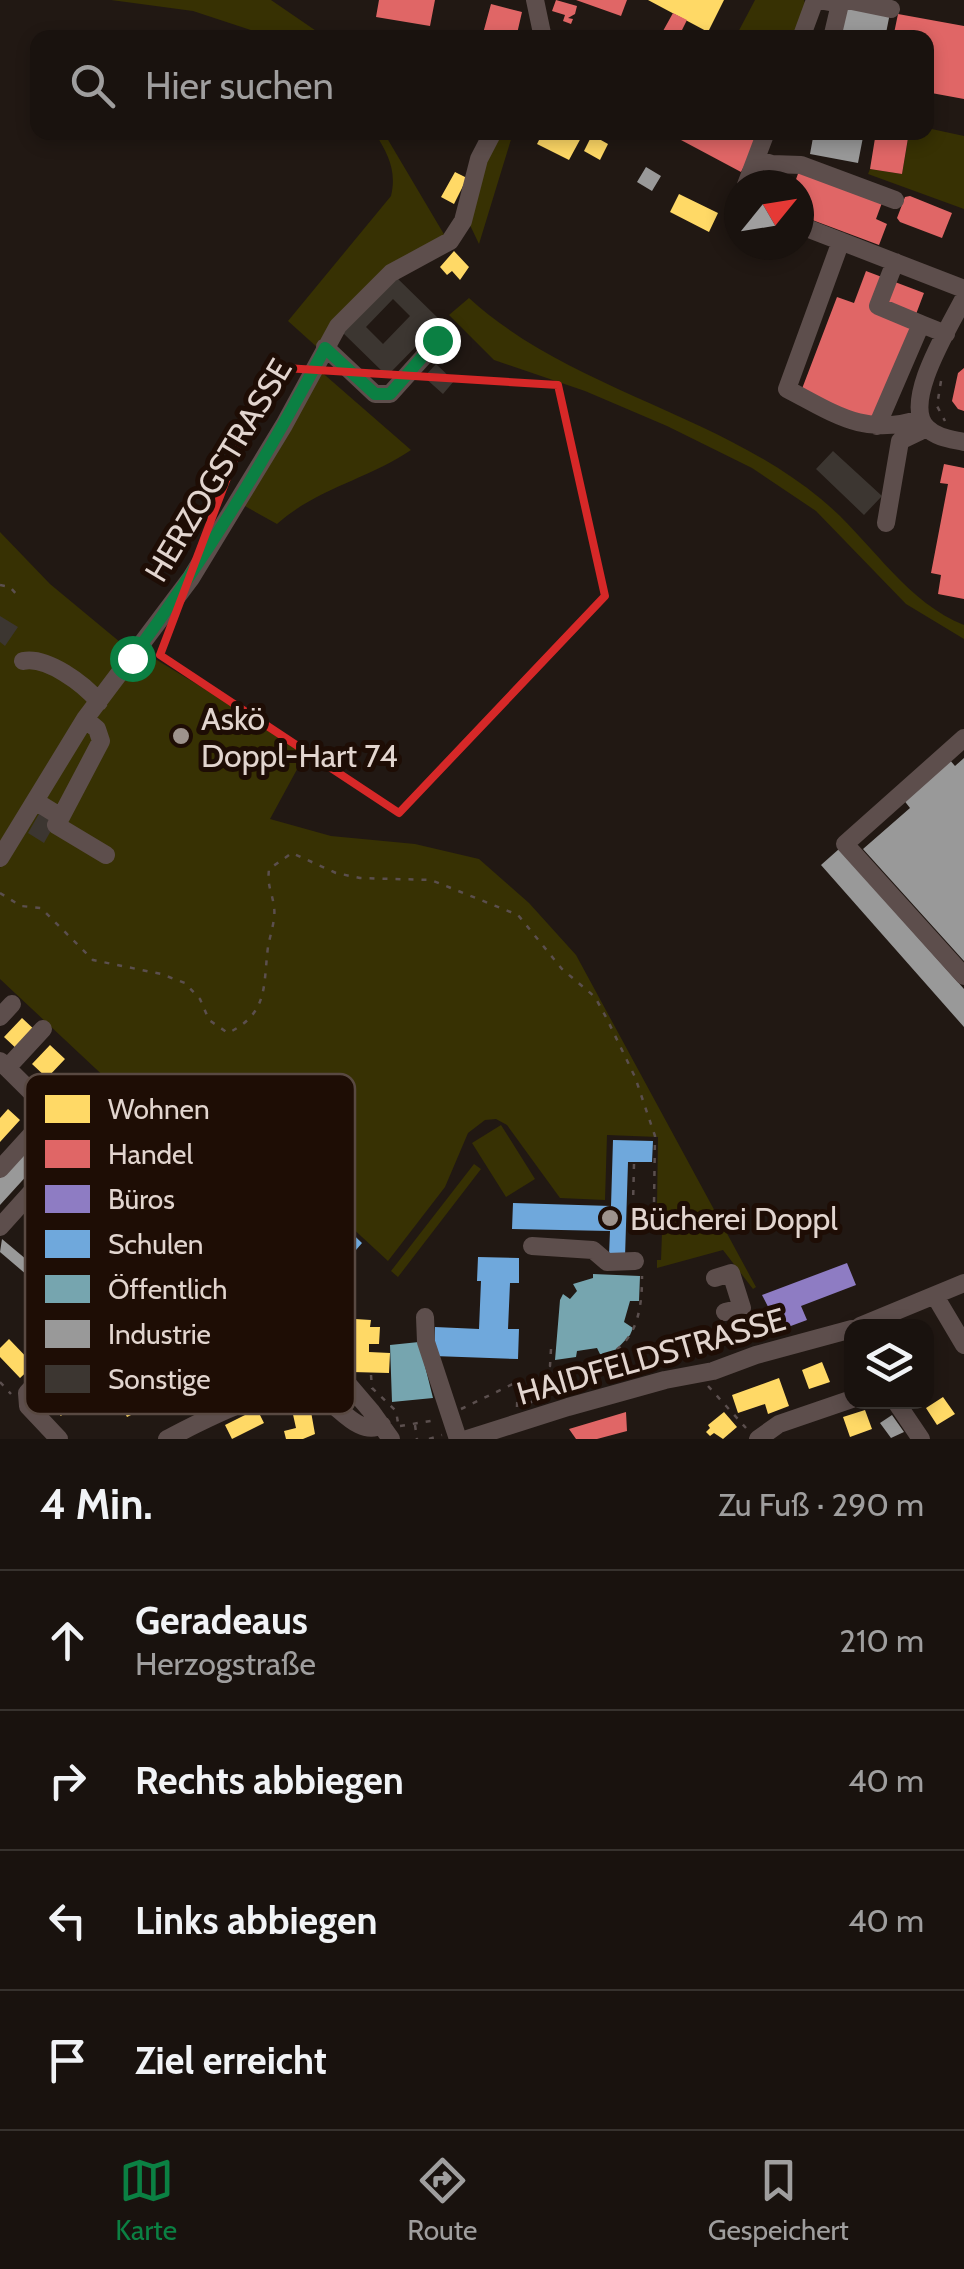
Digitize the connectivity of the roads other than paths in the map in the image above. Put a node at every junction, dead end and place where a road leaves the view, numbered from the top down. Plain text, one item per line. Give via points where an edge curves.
1 (817, 0) edge
2 (843, 2) edge
3 (891, 9) dead end
4 (804, 30) edge
5 (834, 30) edge
6 (489, 140) edge
7 (761, 140) edge
8 (756, 159) junction
9 (752, 170) edge
10 (895, 200) dead end
11 (814, 231) edge
12 (842, 242) junction
13 (895, 262) junction
14 (964, 289) edge
15 (964, 298) edge
16 (921, 324) junction
17 (435, 327) dead end
18 (946, 334) junction
19 (325, 348) junction
20 (923, 423) junction
21 (878, 426) junction
22 (964, 442) edge
23 (886, 523) dead end
24 (23, 662) dead end
25 (99, 702) junction
26 (85, 719) junction
27 (964, 738) edge
28 (35, 801) junction
29 (61, 816) junction
30 (106, 855) dead end
31 (0, 858) edge
32 (964, 976) edge
33 (43, 1028) dead end
34 (3, 1064) edge
35 (25, 1086) edge
36 (25, 1142) edge
37 (0, 1169) edge
38 (25, 1199) edge
39 (0, 1227) edge
40 (532, 1246) dead end
41 (638, 1262) road end
42 (715, 1278) dead end
43 (964, 1283) edge
44 (935, 1296) junction
45 (425, 1317) dead end
46 (880, 1319) edge
47 (727, 1321) road end
48 (844, 1332) edge
49 (964, 1345) edge
50 (355, 1390) edge
51 (844, 1402) edge
52 (901, 1409) edge
53 (38, 1414) edge
54 (220, 1414) edge
55 (344, 1414) edge
56 (390, 1430) edge
57 (755, 1436) edge
58 (59, 1439) edge
59 (167, 1439) edge
60 (467, 1439) edge
61 (922, 1439) edge

1 - 2 street
1 - 4 street
2 - 3 street
2 - 5 street
6 - 19 street, HERZOGSTRASSE via 464,222 450,241 391,273
7 - 8 street
8 - 9 street
8 - 10 street via 800,165
11 - 12 street
12 - 13 street
12 - 21 street via 787,389 849,420
13 - 14 street
13 - 16 street via 878,306
15 - 18 street
16 - 18 street
16 - 21 street
17 - 19 street via 436,344 382,396
18 - 20 street via 918,398
19 - 25 street, HERZOGSTRASSE via 199,566
20 - 21 street
20 - 22 street
20 - 23 street via 900,441
24 - 25 street via 40,661
25 - 26 street, HERZOGSTRASSE
26 - 28 street, HERZOGSTRASSE
26 - 29 street via 98,728 101,741
27 - 32 street via 845,844
28 - 29 street
28 - 31 street, HERZOGSTRASSE
29 - 30 street via 56,825
33 - 34 street
34 - 35 street
36 - 37 street
38 - 39 street
40 - 41 street via 594,1250 608,1262
42 - 47 street via 731,1273 742,1308
43 - 44 street, HAIDFELDSTRASSE
44 - 46 street, HAIDFELDSTRASSE
44 - 49 street
45 - 60 street via 426,1342
48 - 60 street, HAIDFELDSTRASSE
50 - 56 street
51 - 57 street
52 - 61 street
53 - 58 street
54 - 59 street
55 - 56 street via 362,1427

